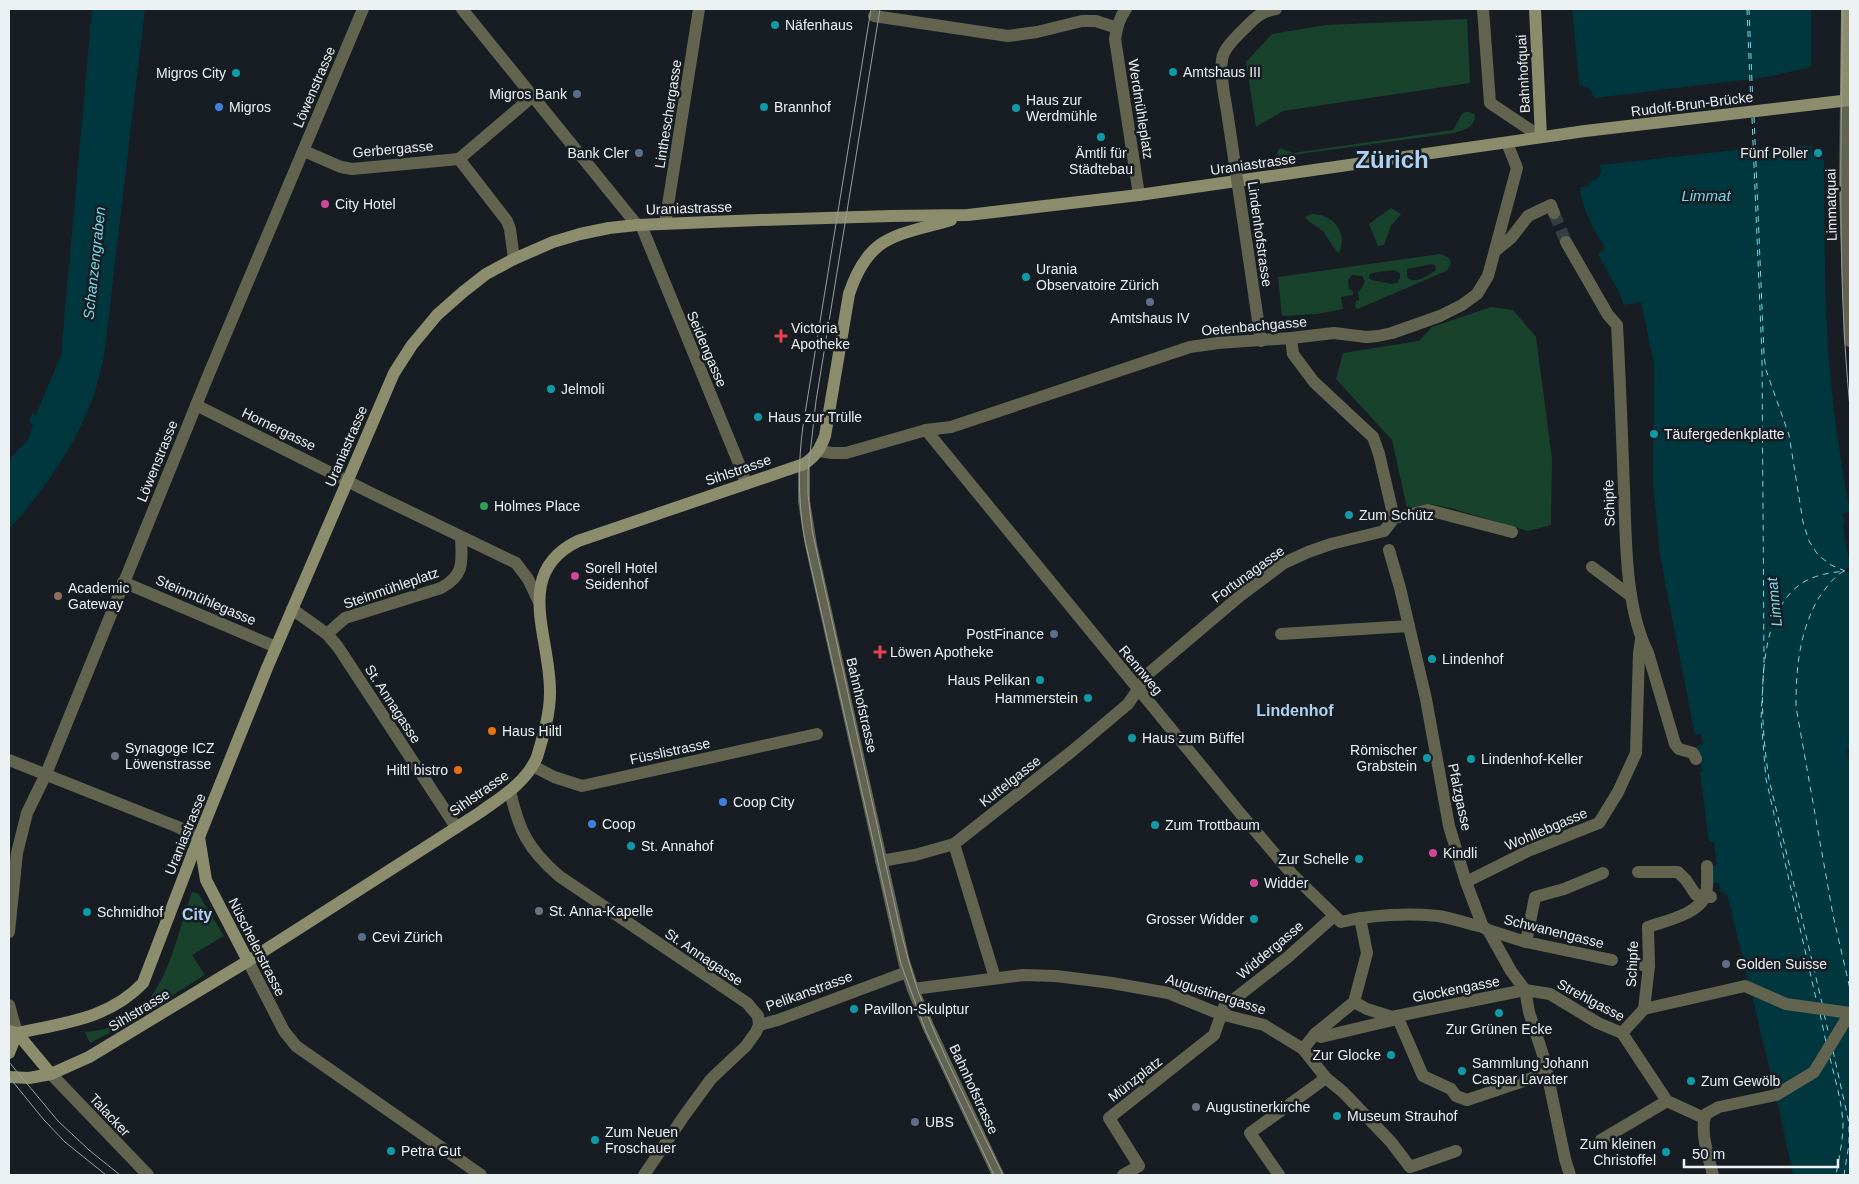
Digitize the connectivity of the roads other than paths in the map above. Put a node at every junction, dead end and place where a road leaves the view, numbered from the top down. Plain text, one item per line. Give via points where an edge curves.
1 (363, 9) edge
2 (462, 9) edge
3 (699, 9) edge
4 (1126, 9) edge
5 (1276, 9) edge
6 (1483, 9) edge
7 (1535, 9) edge
8 (1847, 9) edge
9 (874, 16) dead end
10 (1117, 28) junction
11 (532, 96) junction
12 (1848, 100) edge
13 (1541, 137) junction
14 (1507, 143) junction
15 (304, 151) junction
16 (459, 158) junction
17 (1139, 195) junction
18 (1554, 212) dead end
19 (968, 216) junction
20 (665, 224) junction
21 (639, 225) junction
22 (1566, 242) tunnel mouth
23 (1495, 251) junction
24 (514, 259) junction
25 (1291, 338) junction
26 (1261, 341) junction
27 (1850, 341) edge
28 (196, 405) junction
29 (926, 430) junction
30 (819, 451) junction
31 (804, 464) junction
32 (348, 480) junction
33 (746, 484) junction
34 (1394, 518) junction
35 (1512, 532) dead end
36 (462, 537) junction
37 (1387, 541) junction
38 (1592, 567) dead end
39 (123, 582) junction
40 (1631, 596) junction
41 (538, 600) junction
42 (292, 610) junction
43 (1409, 626) junction
44 (327, 634) junction
45 (1281, 634) dead end
46 (1641, 640) junction
47 (276, 647) junction
48 (1138, 690) junction
49 (817, 734) dead end
50 (1696, 759) dead end
51 (9, 760) edge
52 (533, 766) junction
53 (46, 774) junction
54 (510, 790) junction
55 (456, 827) junction
56 (199, 837) junction
57 (954, 844) junction
58 (881, 861) junction
59 (1707, 866) dead end
60 (1638, 872) dead end
61 (1603, 873) dead end
62 (1466, 882) junction
63 (1708, 897) junction
64 (1360, 918) junction
65 (1337, 919) junction
66 (1486, 929) junction
67 (9, 932) edge
68 (1526, 942) junction
69 (1612, 960) dead end
70 (248, 961) junction
71 (908, 972) junction
72 (995, 978) junction
73 (913, 989) junction
74 (1525, 990) junction
75 (1354, 1002) junction
76 (9, 1005) edge
77 (1644, 1009) junction
78 (1222, 1010) junction
79 (1395, 1017) junction
80 (758, 1025) junction
81 (13, 1032) edge
82 (1622, 1033) junction
83 (1315, 1034) junction
84 (1303, 1049) junction
85 (9, 1053) edge
86 (1544, 1073) junction
87 (51, 1074) junction
88 (9, 1076) edge
89 (1326, 1078) junction
90 (1667, 1101) junction
91 (1704, 1118) junction
92 (1601, 1140) dead end
93 (1456, 1151) dead end
94 (148, 1175) edge
95 (481, 1175) edge
96 (644, 1175) edge
97 (998, 1175) edge
98 (1123, 1175) edge
99 (1279, 1175) edge
100 (1570, 1175) edge
101 (1713, 1175) edge

1 - 15 street, Löwenstrasse
2 - 11 street, Seidengasse
3 - 20 street, Lintheschergasse
4 - 10 street
5 - 26 street, Lindenhofstrasse, bridge via 1257,15 1222,54 1221,66
6 - 13 street via 1490,103
7 - 13 street, Bahnhofquai
8 - 12 street, Limmatquai
9 - 10 street via 1008,36 1082,21 1096,21
10 - 17 street, Werdmühleplatz via 1115,39
11 - 16 street
11 - 21 street, Seidengasse
12 - 13 street, Rudolf-Brun-Brücke
12 - 27 street, Limmatquai via 1846,200
13 - 14 street, Uraniastrasse
14 - 17 street, Uraniastrasse
14 - 23 street, Oetenbachgasse via 1517,168
15 - 16 street, Gerbergasse via 352,169
15 - 28 street, Löwenstrasse
16 - 24 street via 507,221
17 - 19 street, Uraniastrasse
18 - 23 street via 1551,206 1528,216 1511,238
19 - 20 street, Uraniastrasse
19 - 30 street, Uraniastrasse via 900,234 883,242 862,263 849,294 825,436
20 - 21 street, Uraniastrasse
21 - 24 street, Uraniastrasse via 574,235
21 - 33 street, Seidengasse
22 - 40 street, Schipfe via 1608,315 1618,325 1626,551
23 - 25 street, Oetenbachgasse via 1488,276 1477,294 1440,316 1378,336 1334,333
24 - 32 street, Uraniastrasse via 486,274 450,303 412,345 388,386
25 - 26 street, Oetenbachgasse
25 - 34 street via 1293,354 1314,382 1373,437
26 - 29 street, Oetenbachgasse via 1190,347 951,427
28 - 32 street, Hornergasse
28 - 39 street, Löwenstrasse
29 - 30 street, Oetenbachgasse via 846,453
29 - 48 street, Rennweg
30 - 31 street
31 - 33 street, Sihlstrasse
31 - 58 street, Bahnhofstrasse via 804,501 811,545
32 - 36 street
32 - 42 street, Uraniastrasse
33 - 41 street, Sihlstrasse via 564,548 543,574
34 - 35 street via 1428,510
34 - 37 street
36 - 41 street via 516,563 528,578
36 - 44 street, Steinmühleplatz via 460,571 453,582 345,618
37 - 43 street
37 - 48 street, Fortunagasse via 1331,544 1284,563 1149,673
38 - 40 street
39 - 47 street, Steinmühlegasse
39 - 53 street, Löwenstrasse
40 - 46 street, Schipfe
41 - 52 street, Sihlstrasse via 550,670 550,695
42 - 44 street, St. Annagasse
42 - 47 street, Uraniastrasse
43 - 45 street
43 - 62 street, Pfalzgasse via 1449,826
44 - 55 street, St. Annagasse
46 - 50 street, Schipfe via 1648,653 1675,744 1679,749 1693,753
46 - 62 street, Wohllebgasse via 1636,753 1618,792 1598,823 1528,851
47 - 56 street, Uraniastrasse
48 - 57 street, Kuttelgasse via 1128,704 1071,752
48 - 65 street, Rennweg via 1292,874
49 - 52 street, Füsslistrasse via 582,786
51 - 53 street
52 - 54 street, Sihlstrasse
53 - 56 street
53 - 67 street, Löwenstrasse via 27,813 17,853
54 - 55 street, Sihlstrasse
54 - 80 street, St. Annagasse via 516,819 542,861 559,876 747,1003 758,1016
55 - 70 street, Sihlstrasse
56 - 70 street, Nüschelerstrasse via 206,880
56 - 81 street, Uraniastrasse via 143,983 137,990 104,1012
57 - 58 street, Kuttelgasse
57 - 72 street
58 - 71 street, Bahnhofstrasse
59 - 63 street
60 - 63 street via 1678,872 1696,896
61 - 68 street via 1535,897
62 - 66 street, Pfalzgasse
63 - 77 street, Schipfe via 1686,913 1648,927 1643,965
64 - 65 street
64 - 66 street via 1398,914 1439,916
64 - 75 street via 1367,953
65 - 78 street, Widdergasse
66 - 68 street, Schwanengasse
66 - 74 street
68 - 69 street, Schwanengasse
70 - 87 street, Sihlstrasse via 89,1057
70 - 95 street, Nüschelerstrasse via 284,1031 296,1046
71 - 73 street, Bahnhofstrasse
71 - 80 street, Pelikanstrasse
72 - 73 street, Augustinergasse
72 - 78 street, Augustinergasse via 1056,976 1112,983 1168,993
73 - 97 street, Bahnhofstrasse
74 - 79 street, Glockengasse
74 - 82 street, Strehlgasse via 1550,994 1598,1023
74 - 86 street via 1544,1058
75 - 79 street
75 - 83 street
76 - 81 street
77 - 82 street
77 - 91 street via 1744,986 1786,1004 1850,1013 1814,1072 1776,1095 1720,1107 1709,1111
78 - 84 street, Augustinergasse via 1264,1025
78 - 98 street, Münzplatz via 1214,1035 1110,1118 1139,1166
79 - 83 street, Glockengasse via 1321,1037
79 - 86 street via 1423,1076 1451,1088 1467,1100
80 - 96 street, Pelikanstrasse via 746,1046 711,1079
81 - 85 street
81 - 87 street
82 - 90 street, Strehlgasse
83 - 84 street
84 - 89 street, Augustinergasse
86 - 100 street via 1563,1160
87 - 88 street, Sihlstrasse via 29,1078
87 - 94 street, Talacker
89 - 93 street, Augustinergasse via 1391,1142 1410,1167
89 - 99 street via 1250,1133
90 - 91 street
90 - 92 street
91 - 101 street via 1703,1131

